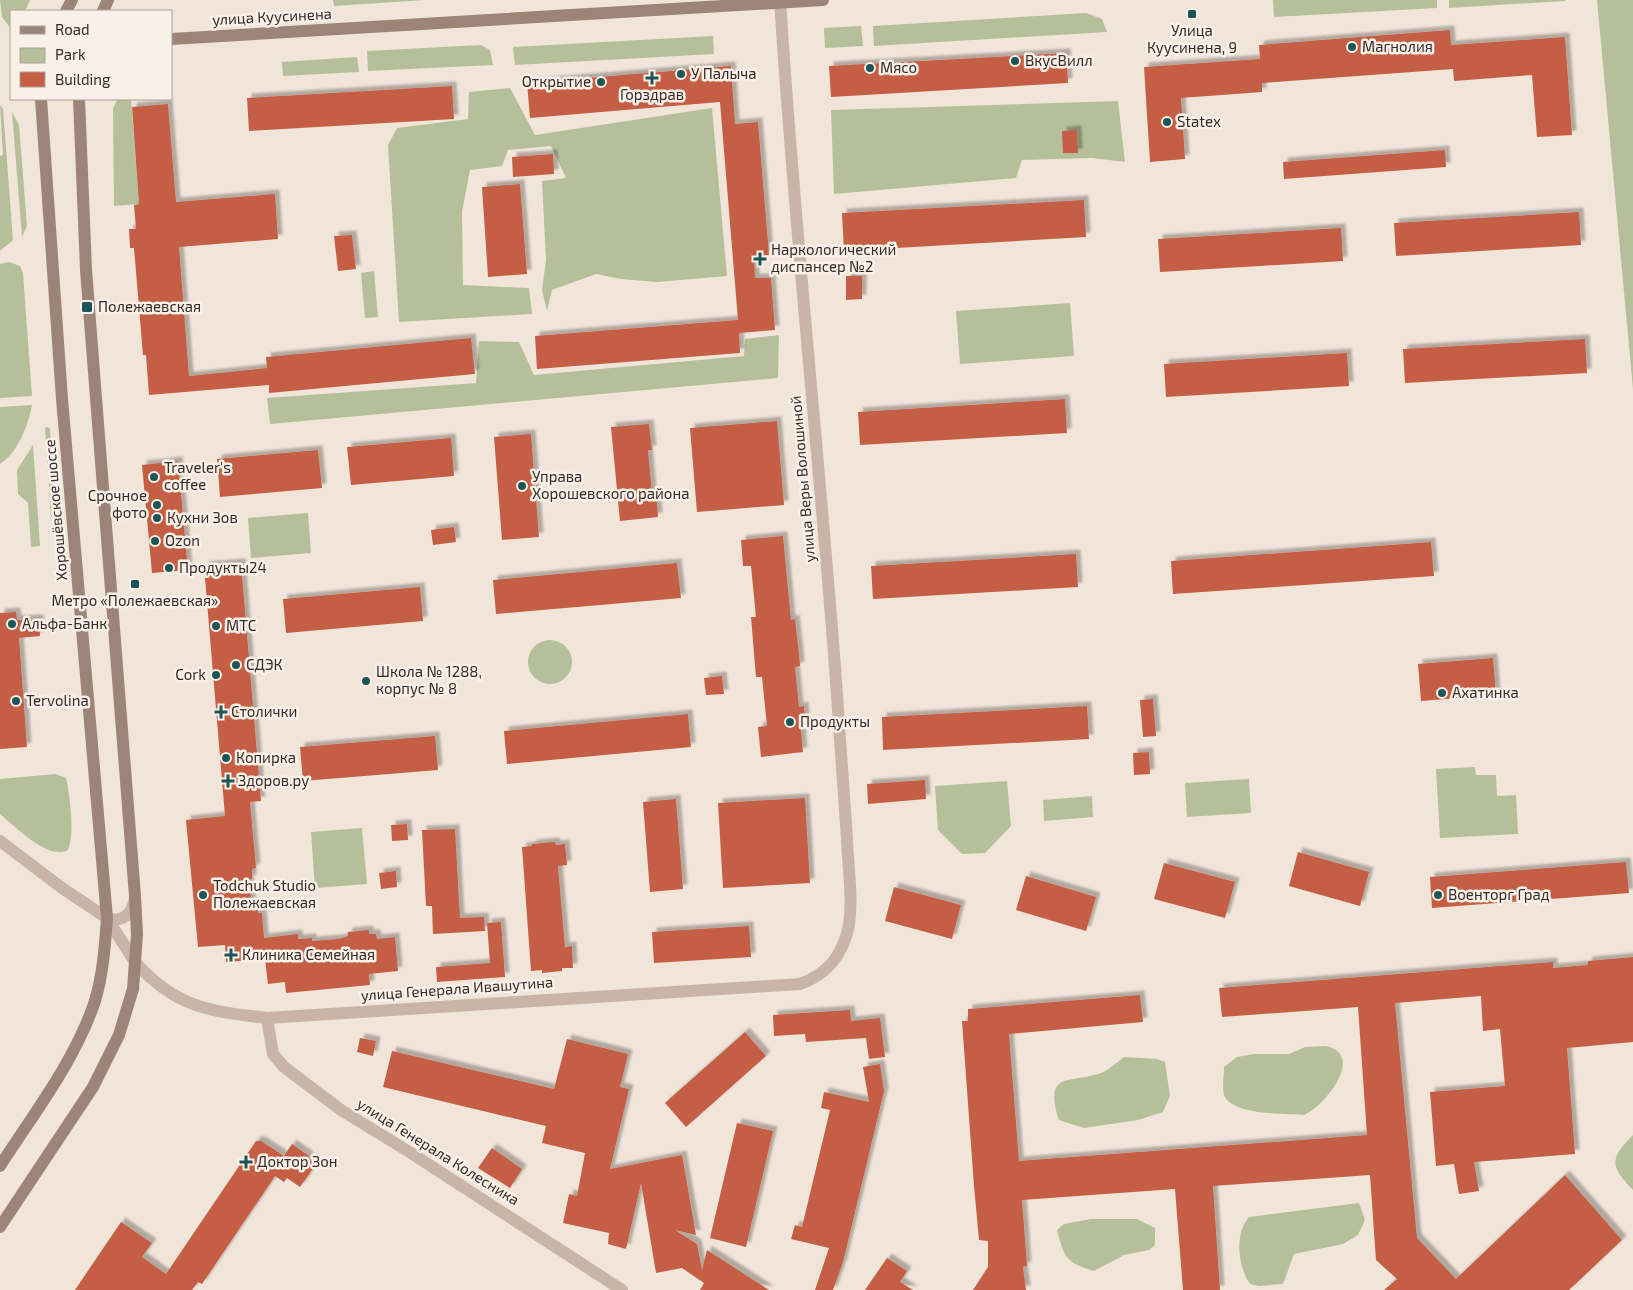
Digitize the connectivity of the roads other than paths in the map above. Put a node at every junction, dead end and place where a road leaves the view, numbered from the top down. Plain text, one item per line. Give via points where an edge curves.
1 (823, 0) edge
2 (780, 1) edge
3 (172, 39) edge
4 (40, 100) edge
5 (79, 100) edge
6 (0, 841) edge
7 (135, 896) junction
8 (107, 918) junction
9 (840, 954) joint
10 (135, 962) junction
11 (267, 1018) junction
12 (0, 1166) edge
13 (0, 1227) edge
14 (622, 1290) edge

1 - 2 main road, улица Куусинена
2 - 3 main road, улица Куусинена
2 - 9 street, улица Веры Волошиной via 844,799 850,907
4 - 8 main road, Хорошёвское шоссе
5 - 7 main road via 86,270
6 - 8 street
7 - 8 street via 129,915 114,920
7 - 10 main road
8 - 10 street, улица Генерала Ивашутина
8 - 12 main road, Хорошёвское шоссе via 100,981 86,1023 63,1068
9 - 11 street, улица Генерала Ивашутина via 817,978 800,984
10 - 11 street, улица Генерала Ивашутина via 149,978 179,1000 206,1010
10 - 13 main road via 128,1012 109,1059
11 - 14 street, улица Генерала Колесника via 273,1054 284,1067 341,1110

